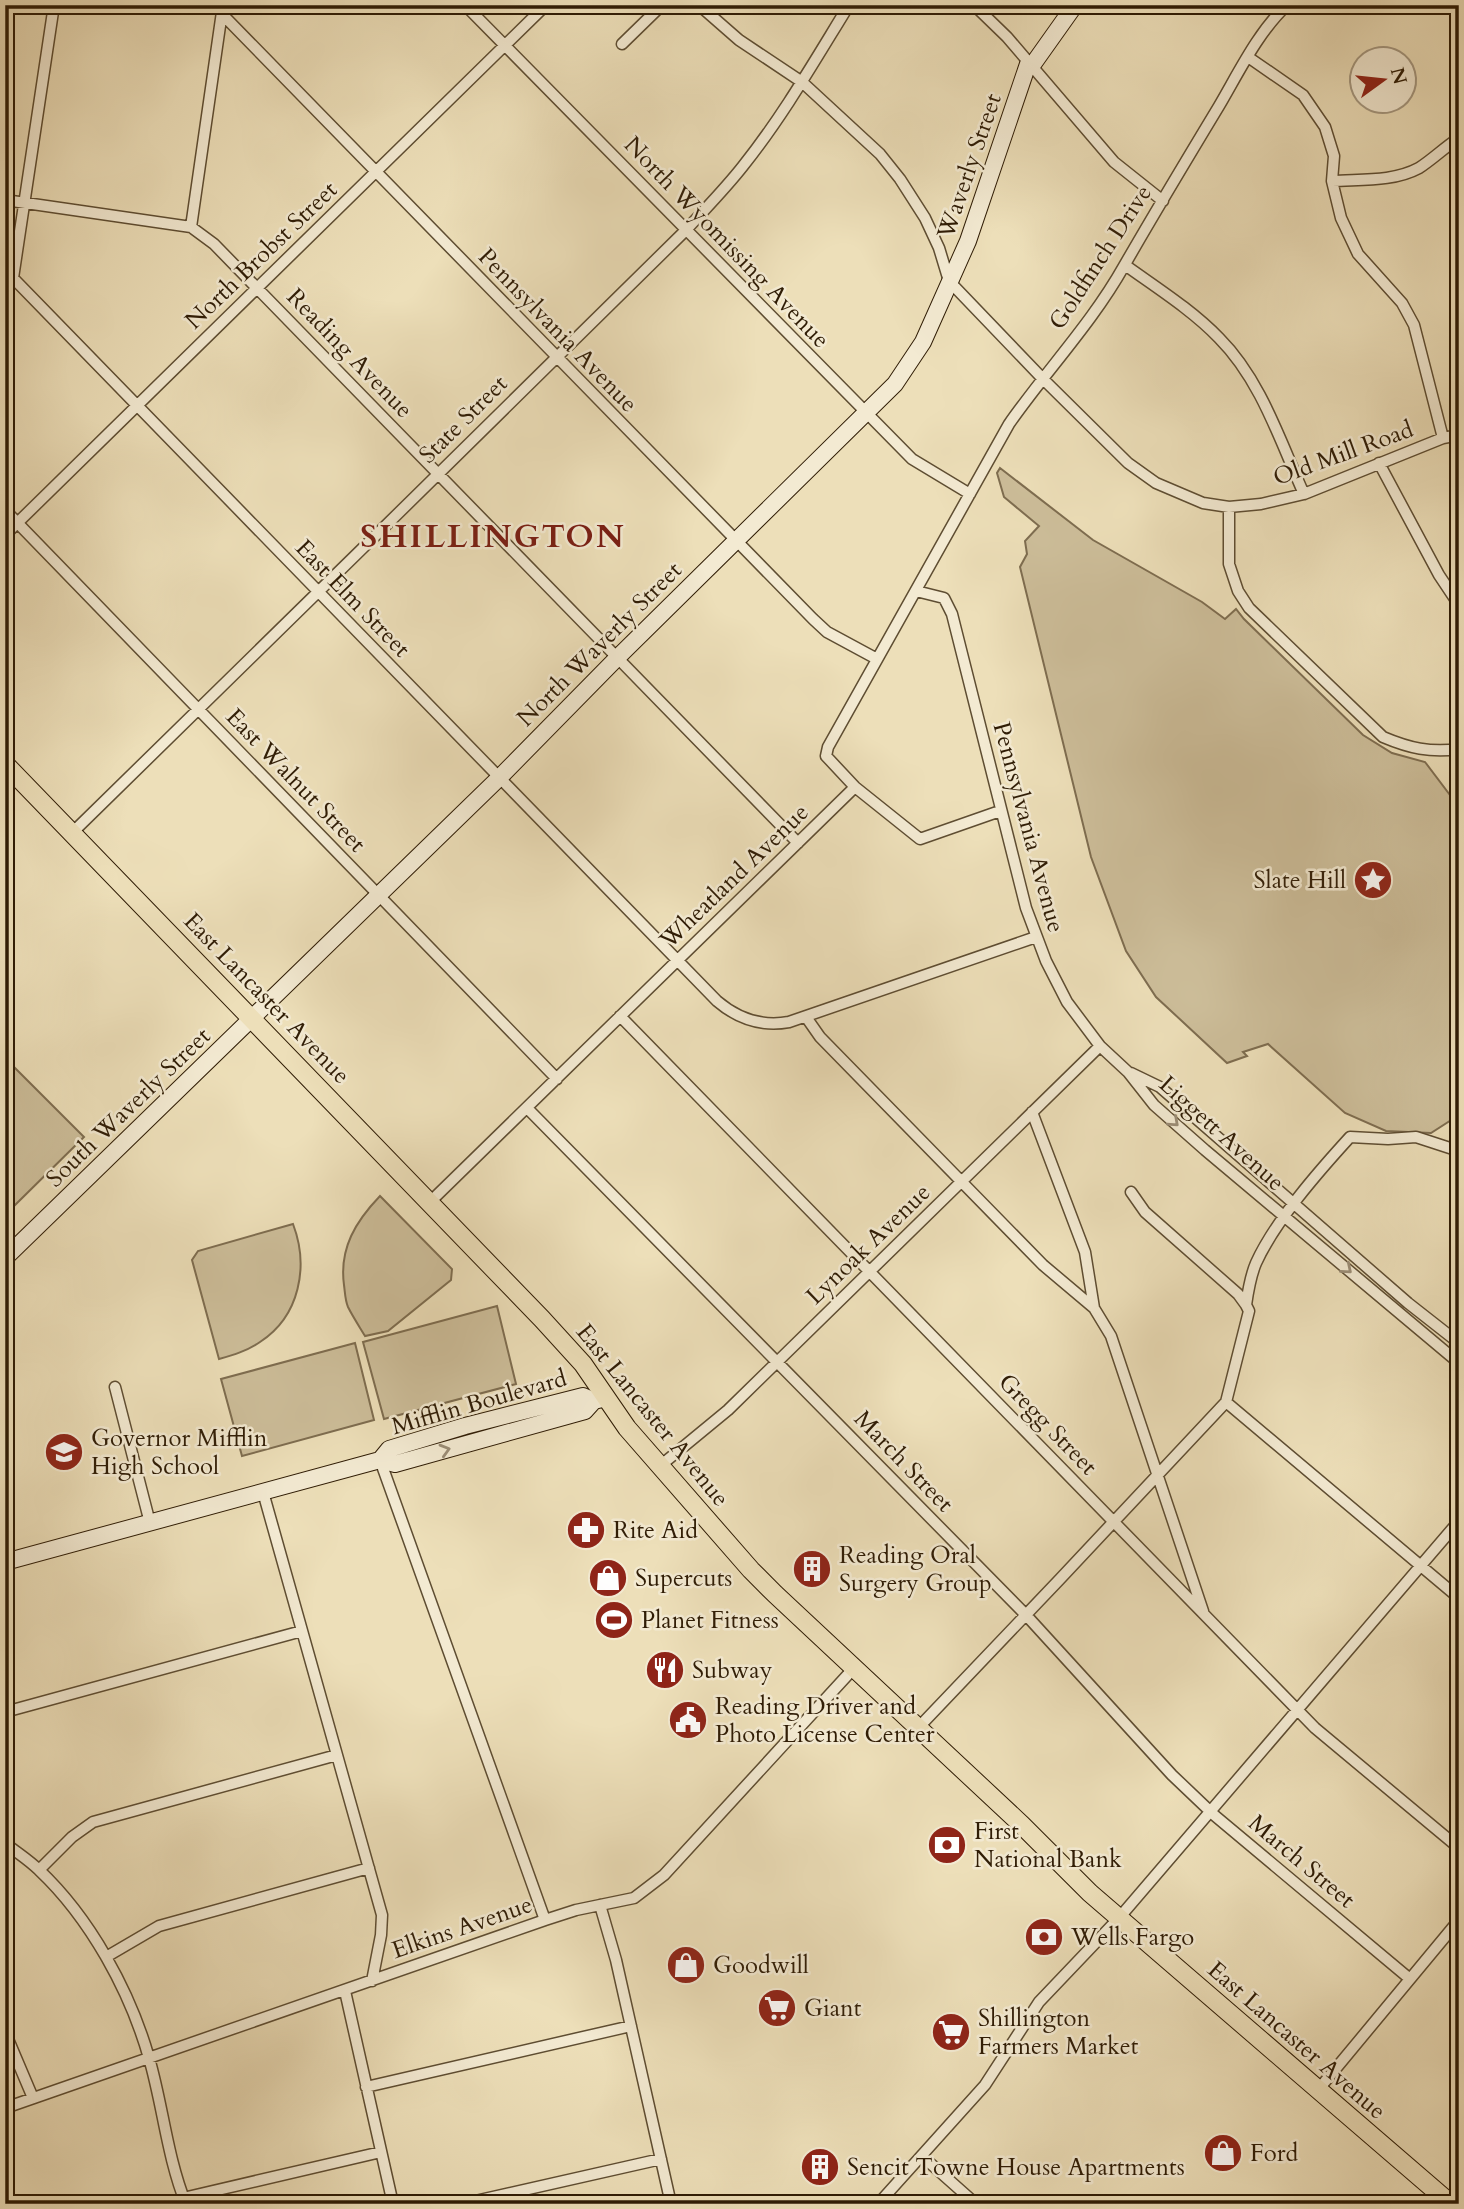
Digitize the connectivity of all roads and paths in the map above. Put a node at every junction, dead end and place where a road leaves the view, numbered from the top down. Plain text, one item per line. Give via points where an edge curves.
1 (54, 5) edge
2 (465, 5) edge
3 (546, 5) edge
4 (663, 5) edge
5 (699, 5) edge
6 (849, 5) edge
7 (974, 5) edge
8 (1075, 5) edge
9 (1287, 5) edge
10 (222, 10) edge
11 (622, 44) dead end
12 (504, 46) junction
13 (1248, 57) junction
14 (1030, 66) junction
15 (802, 82) junction
16 (1459, 138) edge
17 (376, 172) junction
18 (1332, 181) junction
19 (5, 200) edge
20 (1163, 201) junction
21 (25, 203) junction
22 (191, 228) junction
23 (686, 230) junction
24 (10, 261) edge
25 (1125, 265) junction
26 (949, 281) junction
27 (257, 289) junction
28 (556, 357) junction
29 (1042, 378) junction
30 (137, 405) junction
31 (866, 414) junction
32 (1459, 435) edge
33 (1443, 438) junction
34 (1379, 463) junction
35 (437, 474) junction
36 (970, 494) junction
37 (1304, 494) junction
38 (1229, 507) junction
39 (5, 510) edge
40 (17, 523) junction
41 (5, 535) edge
42 (736, 540) junction
43 (916, 591) junction
44 (320, 593) junction
45 (1459, 606) edge
46 (617, 658) junction
47 (877, 659) junction
48 (199, 710) junction
49 (1459, 749) edge
50 (5, 764) edge
51 (499, 778) junction
52 (855, 787) junction
53 (1000, 811) junction
54 (72, 833) junction
55 (798, 843) junction
56 (378, 894) junction
57 (1036, 937) junction
58 (678, 960) junction
59 (620, 1016) junction
60 (806, 1017) junction
61 (252, 1018) junction
62 (1100, 1045) junction
63 (1128, 1072) junction
64 (557, 1079) junction
65 (527, 1108) junction
66 (1032, 1112) junction
67 (1459, 1151) edge
68 (961, 1182) junction
69 (1131, 1192) dead end
70 (430, 1202) junction
71 (1295, 1205) junction
72 (1285, 1217) junction
73 (5, 1258) edge
74 (869, 1272) junction
75 (1246, 1305) junction
76 (1094, 1308) junction
77 (1459, 1343) edge
78 (778, 1362) junction
79 (1459, 1363) edge
80 (115, 1387) dead end
81 (600, 1399) junction
82 (1226, 1402) junction
83 (380, 1460) junction
84 (660, 1466) junction
85 (1158, 1474) junction
86 (263, 1492) junction
87 (1114, 1521) junction
88 (1459, 1521) edge
89 (150, 1523) junction
90 (5, 1562) edge
91 (1420, 1565) junction
92 (1459, 1598) edge
93 (1204, 1614) junction
94 (1026, 1615) junction
95 (302, 1631) junction
96 (854, 1668) junction
97 (1297, 1710) junction
98 (5, 1712) edge
99 (918, 1728) junction
100 (337, 1755) junction
101 (1211, 1810) junction
102 (5, 1843) edge
103 (1459, 1848) edge
104 (369, 1868) junction
105 (39, 1870) junction
106 (600, 1905) junction
107 (1119, 1918) junction
108 (544, 1920) junction
109 (1459, 1920) edge
110 (106, 1957) junction
111 (1410, 1979) junction
112 (372, 1981) junction
113 (345, 1991) junction
114 (631, 2026) junction
115 (5, 2032) edge
116 (149, 2058) junction
117 (366, 2087) junction
118 (1318, 2090) junction
119 (33, 2098) junction
120 (5, 2108) edge
121 (381, 2152) junction
122 (922, 2156) junction
123 (661, 2159) junction
124 (185, 2201) edge
125 (393, 2204) edge
126 (462, 2204) edge
127 (671, 2204) edge
128 (878, 2204) edge
129 (976, 2204) edge
130 (1451, 2204) edge

1 - 21 street
2 - 12 street, North Wyomissing Avenue
3 - 12 street, North Brobst Street
4 - 11 street
5 - 15 street via 739,40
6 - 15 street, State Street
7 - 14 street
8 - 14 street, Waverly Street
9 - 13 street, Goldfinch Drive
10 - 17 street, Pennsylvania Avenue
10 - 22 street
12 - 17 street, North Brobst Street
12 - 23 street, North Wyomissing Avenue
13 - 18 street via 1303,95 1319,114 1334,156
13 - 20 street, Goldfinch Drive
14 - 20 street via 1114,162
14 - 26 street, Waverly Street via 968,241
15 - 23 street, State Street via 743,166
15 - 26 street via 855,129 900,179 933,234
16 - 18 street via 1409,173
17 - 27 street, North Brobst Street
17 - 28 street, Pennsylvania Avenue
18 - 33 street via 1340,218 1352,243 1402,303 1414,325
19 - 21 street
20 - 25 street, Goldfinch Drive
21 - 22 street
21 - 24 street
22 - 27 street, Reading Avenue via 214,244
23 - 28 street, State Street
23 - 31 street, North Wyomissing Avenue
24 - 30 street, East Elm Street via 13,278
25 - 29 street, Goldfinch Drive via 1088,322
25 - 37 street via 1201,320 1231,351 1261,398
26 - 29 street, Old Mill Road
26 - 31 street, North Waverly Street via 915,357
27 - 30 street, North Brobst Street
27 - 35 street, Reading Avenue
28 - 35 street, State Street
28 - 42 street, Pennsylvania Avenue
29 - 36 street, Goldfinch Drive via 1009,424
29 - 38 street, Old Mill Road via 1128,463 1156,483 1203,503
30 - 40 street, North Brobst Street
30 - 44 street, East Elm Street
31 - 36 street, North Wyomissing Avenue via 916,463
31 - 42 street, North Waverly Street
32 - 33 street, Old Mill Road
33 - 34 street, Old Mill Road
34 - 37 street, Old Mill Road
34 - 45 street
35 - 44 street, State Street
35 - 46 street, Reading Avenue
36 - 43 street, Goldfinch Drive
37 - 38 street, Old Mill Road
38 - 49 street via 1231,573 1255,615 1383,737 1424,751
39 - 40 street, East Walnut Street
40 - 41 street, North Brobst Street
40 - 48 street, East Walnut Street
42 - 46 street, North Waverly Street
42 - 47 street, Pennsylvania Avenue via 827,632
43 - 47 street
43 - 53 street, Pennsylvania Avenue via 944,598 952,614
44 - 48 street, State Street
44 - 51 street, East Elm Street
46 - 51 street, North Waverly Street
46 - 55 street, Reading Avenue
47 - 52 street via 832,737 826,756
48 - 54 street, State Street
48 - 56 street, East Walnut Street
50 - 54 main road, East Lancaster Avenue
51 - 56 street, North Waverly Street
51 - 58 street, East Elm Street
52 - 53 street via 920,839
52 - 55 street, Wheatland Avenue
53 - 57 street, Pennsylvania Avenue
54 - 61 main road, East Lancaster Avenue
55 - 58 street, Wheatland Avenue
56 - 61 street, North Waverly Street
56 - 64 street, East Walnut Street
57 - 60 street, East Elm Street
57 - 62 street, Pennsylvania Avenue via 1067,1002
58 - 59 street, Wheatland Avenue
58 - 60 street, East Elm Street via 733,1014 770,1024
59 - 64 street, Wheatland Avenue
59 - 74 street, Gregg Street
60 - 68 street
61 - 70 main road, East Lancaster Avenue
61 - 73 street, South Waverly Street
62 - 63 street, Pennsylvania Avenue
62 - 66 street, Lynoak Avenue
63 - 71 street, Liggett Avenue via 1160,1087
63 -> 72 street, Liggett Avenue via 1154,1105
64 - 65 street, Wheatland Avenue
65 - 70 street, Wheatland Avenue
65 - 78 street, March Street
66 - 68 street, Lynoak Avenue
66 - 76 street via 1085,1252
67 - 71 street via 1416,1137 1350,1137
68 - 74 street, Lynoak Avenue
68 - 76 street via 1043,1265
69 - 75 street via 1145,1212
70 - 81 main road, East Lancaster Avenue via 583,1364
71 - 72 street
71 - 77 street, Liggett Avenue
72 - 75 street via 1255,1266
72 -> 79 street, Liggett Avenue
74 - 78 street, Lynoak Avenue
74 - 87 street, Gregg Street
75 - 82 street via 1250,1311
76 - 85 street via 1111,1336
78 - 84 street, Lynoak Avenue
78 - 94 street, March Street
80 - 89 street
81 - 83 street, Mifflin Boulevard via 586,1411 395,1464
81 - 84 main road, East Lancaster Avenue
82 - 85 street
82 - 91 street
83 - 86 street, Mifflin Boulevard
83 - 108 street
84 - 96 main road, East Lancaster Avenue via 751,1570
85 - 87 street
85 - 93 street
86 - 89 street, Mifflin Boulevard
86 - 95 street
87 - 93 street, Gregg Street
87 - 94 street
88 - 91 street
89 - 90 street, Mifflin Boulevard
91 - 92 street
91 - 97 street
93 - 97 street, Gregg Street
94 - 99 street
94 - 101 street, March Street via 1171,1775
95 - 98 street
95 - 100 street
96 - 99 main road, East Lancaster Avenue
96 - 106 street, Elkins Avenue via 664,1875 634,1898
97 - 101 street
97 - 103 street, Gregg Street
99 - 107 main road, East Lancaster Avenue
100 - 104 street
100 - 105 street via 93,1822
101 - 107 street
101 - 111 street, March Street
102 - 105 street
104 - 110 street via 159,1926
104 - 112 street via 382,1915
105 - 110 street
106 - 108 street, Elkins Avenue
106 - 114 street
107 - 118 main road, East Lancaster Avenue
107 - 122 street via 1039,2002 985,2085
108 - 112 street, Elkins Avenue
109 - 111 street
110 - 116 street
111 - 118 street
112 - 113 street, Elkins Avenue
113 - 116 street, Elkins Avenue
113 - 117 street
114 - 117 street
114 - 123 street
115 - 119 street
116 - 119 street, Elkins Avenue
116 - 124 street
117 - 121 street
118 - 130 main road, East Lancaster Avenue
119 - 120 street, Elkins Avenue
121 - 124 street
121 - 125 street
122 - 128 street
122 - 129 street
123 - 126 street
123 - 127 street

